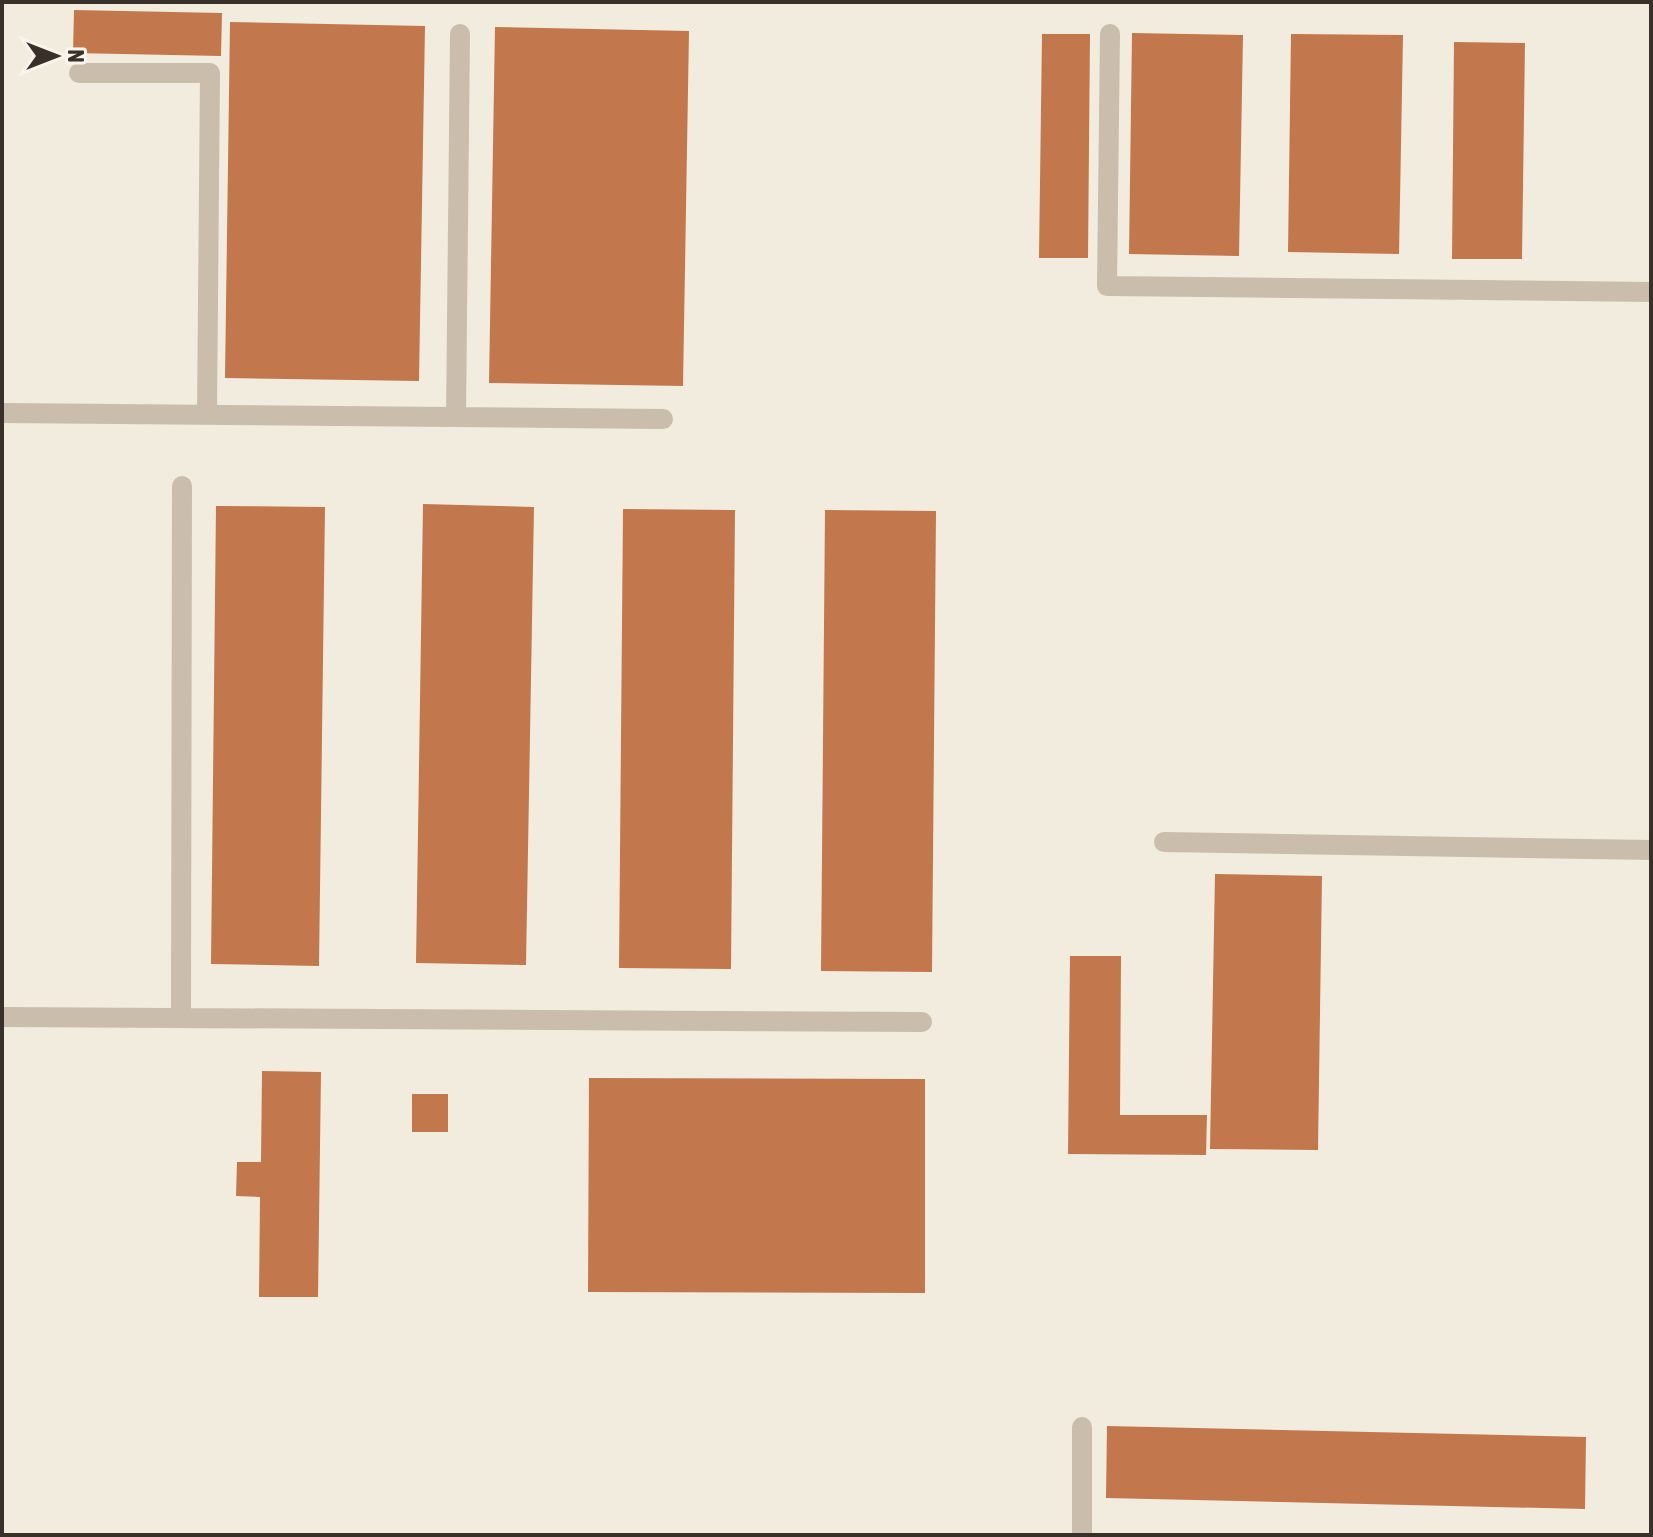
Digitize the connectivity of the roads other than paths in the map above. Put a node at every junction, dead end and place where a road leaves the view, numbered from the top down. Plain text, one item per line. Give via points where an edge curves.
1 (460, 34) dead end
2 (1110, 34) dead end
3 (79, 73) dead end
4 (1651, 292) edge
5 (2, 413) edge
6 (207, 415) junction
7 (456, 417) junction
8 (663, 419) dead end
9 (182, 486) dead end
10 (1164, 842) dead end
11 (1651, 850) edge
12 (2, 1017) edge
13 (181, 1018) junction
14 (922, 1022) dead end
15 (1082, 1427) dead end
16 (1082, 1535) edge

1 - 7 lane
2 - 4 lane via 1107,286
3 - 6 lane via 210,73
5 - 6 lane
6 - 7 lane
7 - 8 lane
9 - 13 lane
10 - 11 lane
12 - 13 lane
13 - 14 lane
15 - 16 lane

